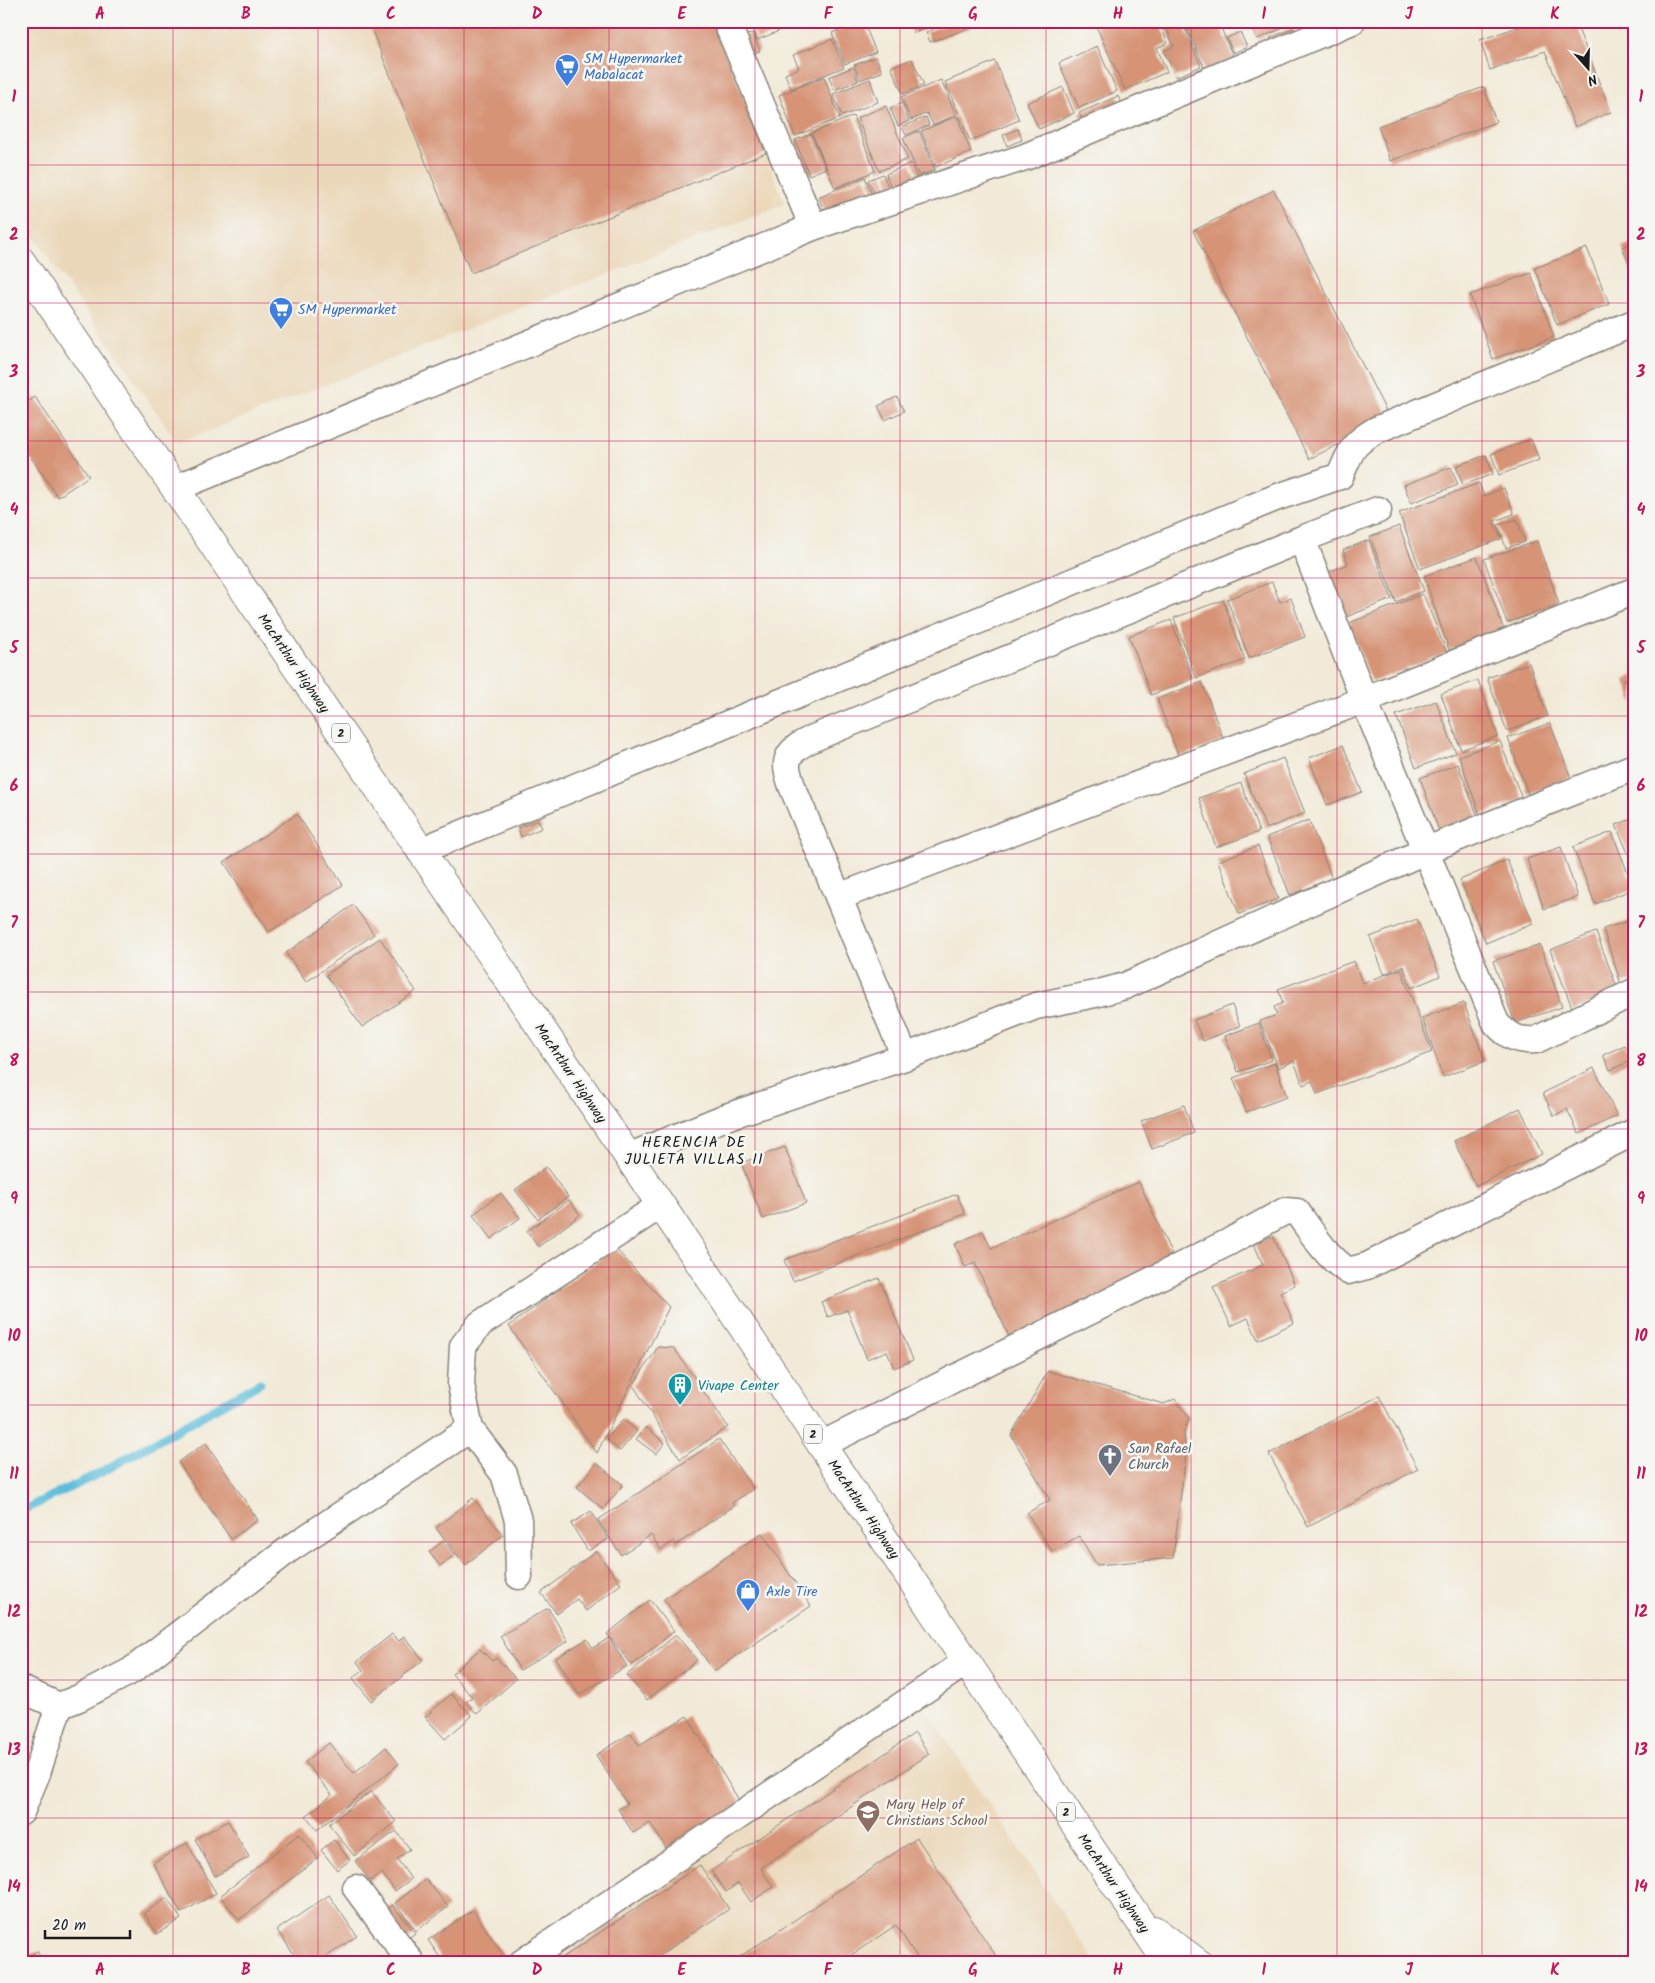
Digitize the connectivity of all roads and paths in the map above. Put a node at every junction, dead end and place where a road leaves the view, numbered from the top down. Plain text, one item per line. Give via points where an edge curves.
1 (726, 21) edge
2 (1352, 21) edge
3 (813, 227) junction
4 (21, 261) edge
5 (1634, 323) edge
6 (176, 488) junction
7 (1378, 510) dead end
8 (1302, 539) junction
9 (1634, 591) edge
10 (1364, 700) junction
11 (1634, 767) edge
12 (1426, 850) junction
13 (420, 851) junction
14 (838, 897) junction
15 (1634, 992) edge
16 (905, 1057) junction
17 (1634, 1132) edge
18 (628, 1157) junction
19 (661, 1204) junction
20 (470, 1429) junction
21 (821, 1446) junction
22 (519, 1576) dead end
23 (966, 1662) junction
24 (21, 1689) edge
25 (59, 1706) junction
26 (21, 1812) edge
27 (356, 1888) dead end
28 (1136, 1916) junction
29 (411, 1962) edge
30 (523, 1962) edge
31 (1168, 1962) edge
32 (1197, 1962) edge

1 - 3 street
2 - 3 street via 1025,157
3 - 6 street
4 - 6 highway, MacArthur Highway / 2
5 - 13 street via 1376,430 1358,441 1340,476 1275,498
6 - 13 highway, MacArthur Highway / 2
7 - 8 street
8 - 10 street
8 - 14 street via 846,724 803,744 790,754 786,765 792,786
9 - 10 street
10 - 12 street
10 - 14 street
11 - 12 street
12 - 15 street via 1496,1023 1513,1038 1536,1040
12 - 16 street via 1125,986 1036,1006
13 - 18 highway, MacArthur Highway / 2
14 - 16 street
16 - 18 street via 741,1111
17 - 21 street via 1357,1269 1348,1271 1336,1263 1297,1212 1285,1211
18 - 19 highway, MacArthur Highway / 2
19 - 20 street via 480,1324 463,1346 461,1385
19 - 21 highway, MacArthur Highway / 2
20 - 22 street via 504,1474 518,1520
20 - 25 street via 288,1550 131,1670
21 - 23 highway, MacArthur Highway / 2
23 - 28 highway, MacArthur Highway / 2
23 - 30 street
24 - 25 street
25 - 26 street
27 - 29 street
28 - 31 highway, MacArthur Highway / 2
28 - 32 highway

